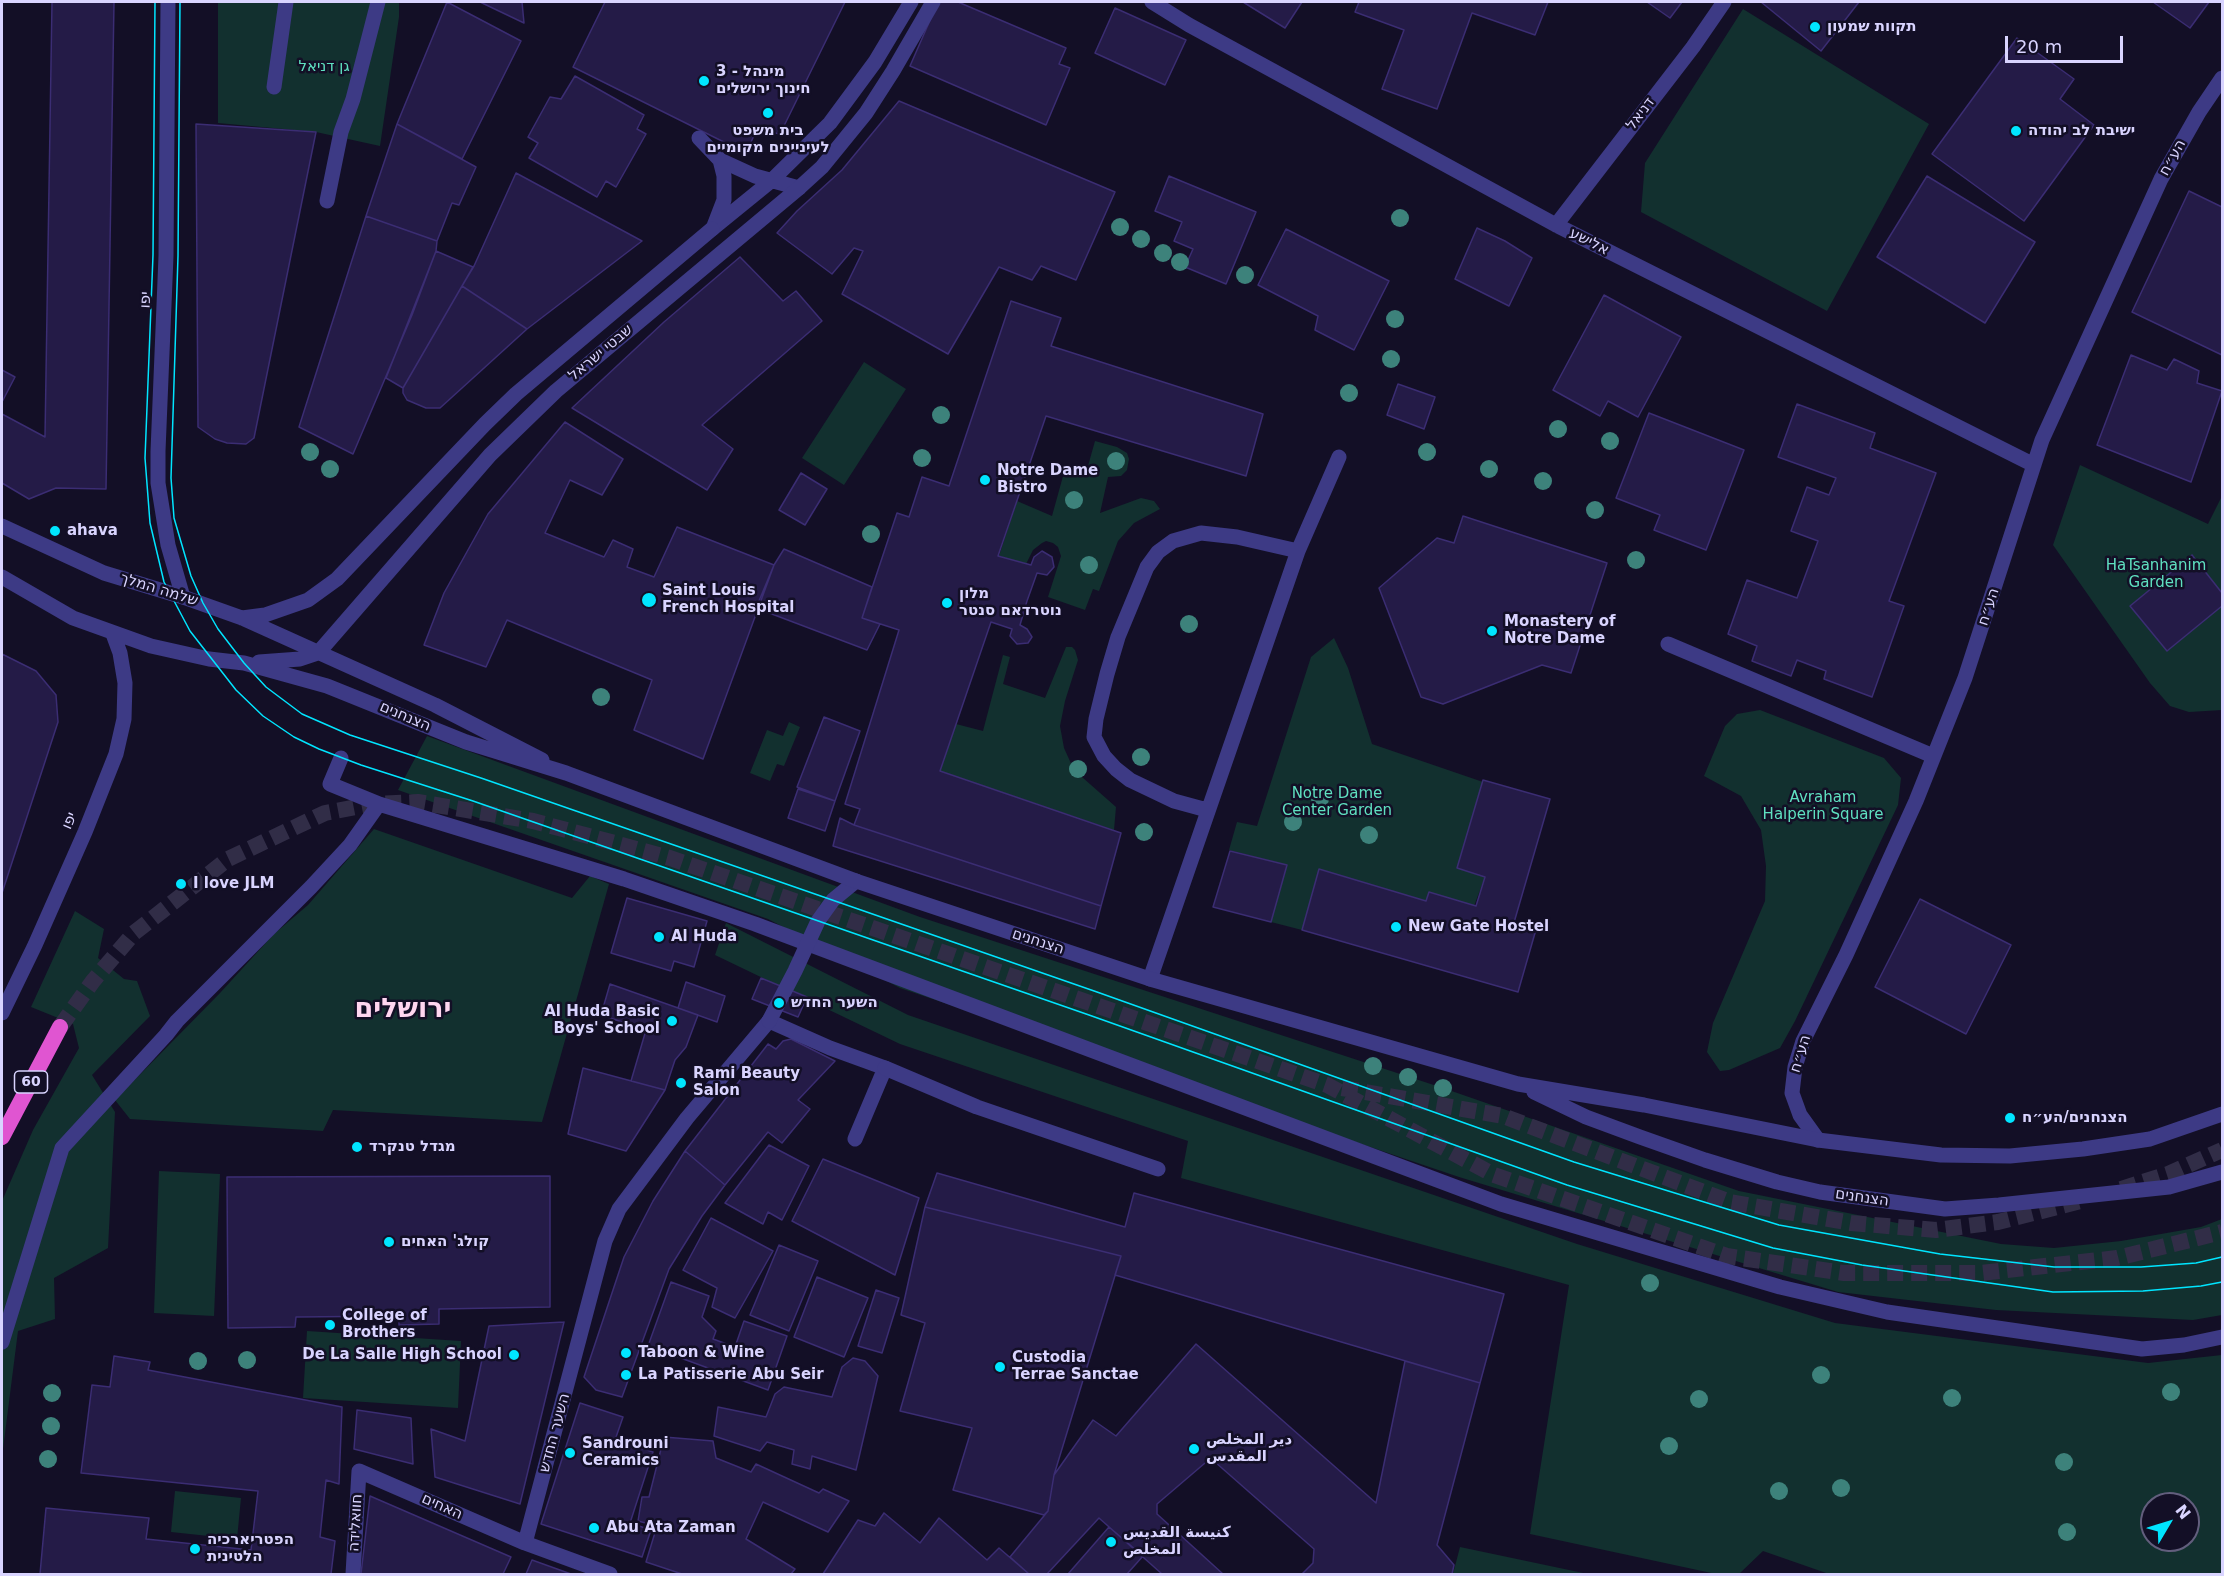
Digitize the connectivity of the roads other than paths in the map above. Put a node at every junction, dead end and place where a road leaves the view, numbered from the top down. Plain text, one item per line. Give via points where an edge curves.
1 (168, 2) edge
2 (286, 2) edge
3 (378, 2) edge
4 (911, 2) edge
5 (933, 2) edge
6 (1152, 2) edge
7 (1724, 2) edge
8 (2223, 78) edge
9 (274, 87) dead end
10 (699, 138) dead end
11 (720, 160) junction
12 (771, 181) junction
13 (799, 188) junction
14 (327, 201) dead end
15 (1556, 225) junction
16 (712, 230) junction
17 (1339, 457) dead end
18 (2034, 465) junction
19 (2, 526) edge
20 (1298, 551) junction
21 (2, 577) edge
22 (183, 597) junction
23 (242, 618) junction
24 (113, 633) junction
25 (1668, 644) dead end
26 (318, 653) junction
27 (244, 663) junction
28 (1934, 756) junction
29 (341, 758) dead end
30 (566, 773) junction
31 (379, 804) junction
32 (1207, 810) junction
33 (856, 881) junction
34 (806, 944) junction
35 (1150, 979) junction
36 (2, 1013) edge
37 (769, 1021) junction
38 (60, 1027) tunnel mouth
39 (885, 1068) junction
40 (1518, 1084) junction
41 (2223, 1114) edge
42 (2, 1137) edge
43 (855, 1139) dead end
44 (1818, 1140) junction
45 (1158, 1169) dead end
46 (2223, 1172) edge
47 (2223, 1337) edge
48 (2, 1342) edge
49 (359, 1471) joint
50 (525, 1543) junction
51 (353, 1575) edge
52 (610, 1575) edge

1 - 22 street, יפו via 166,256 158,483 168,545
2 - 9 street
3 - 14 street via 341,132
4 - 12 street, שבטי ישראל via 850,98 810,146
5 - 13 street, שבטי ישראל via 866,113
6 - 15 street, אלישע
7 - 15 street, דניאל
8 - 18 street, הע״ח via 2161,179
10 - 11 street
11 - 12 street
11 - 16 street via 724,200
12 - 13 street
12 - 16 street, שבטי ישראל
13 - 26 street, שבטי ישראל via 556,391 490,455
15 - 18 street, אלישע
16 - 23 street, שבטי ישראל via 516,394 337,579 308,600 265,615
17 - 20 street
18 - 28 street, הע״ח via 1971,663
19 - 22 street, שלמה המלך via 104,573
20 - 32 street
20 - 32 street via 1202,533 1173,541 1147,567 1118,637 1096,719 1095,737 1104,756 1130,780 1174,801
21 - 24 street via 73,618
22 - 23 street, שלמה המלך
23 - 26 street, שלמה המלך
24 - 27 street via 170,651
24 - 36 street, יפו via 125,683 124,719 116,754 91,819
25 - 28 street
26 - 27 street via 292,660
26 - 30 street, הצנחנים via 435,705
27 - 30 street, הצנחנים via 327,686 466,742
28 - 44 street, הע״ח via 1803,1041 1795,1067 1792,1093 1800,1115
29 - 31 street via 330,784
30 - 33 street, הצנחנים
31 - 34 street via 624,879
31 - 48 street via 350,845 177,1020 62,1148
32 - 35 street
33 - 34 street, השער החדש via 833,900
33 - 35 street, הצנחנים
34 - 37 street, השער החדש
34 - 47 street via 1501,1204 1780,1287 1887,1312 2142,1349
35 - 40 street, הצנחנים
37 - 39 street
37 - 50 street, השער החדש via 687,1118 619,1209 605,1241
38 - 42 highway, 60
39 - 43 street
39 - 45 street via 977,1107
40 - 44 street, הצנחנים
40 - 46 street, הצנחנים via 1586,1117 1705,1160 1820,1192 1893,1203 1945,1209 1999,1205 2169,1187
41 - 44 street, הצנחנים via 2150,1139 2010,1156 1941,1155
49 - 50 street, האחים
49 - 51 street, חוואלידה
50 - 52 street, האחים

